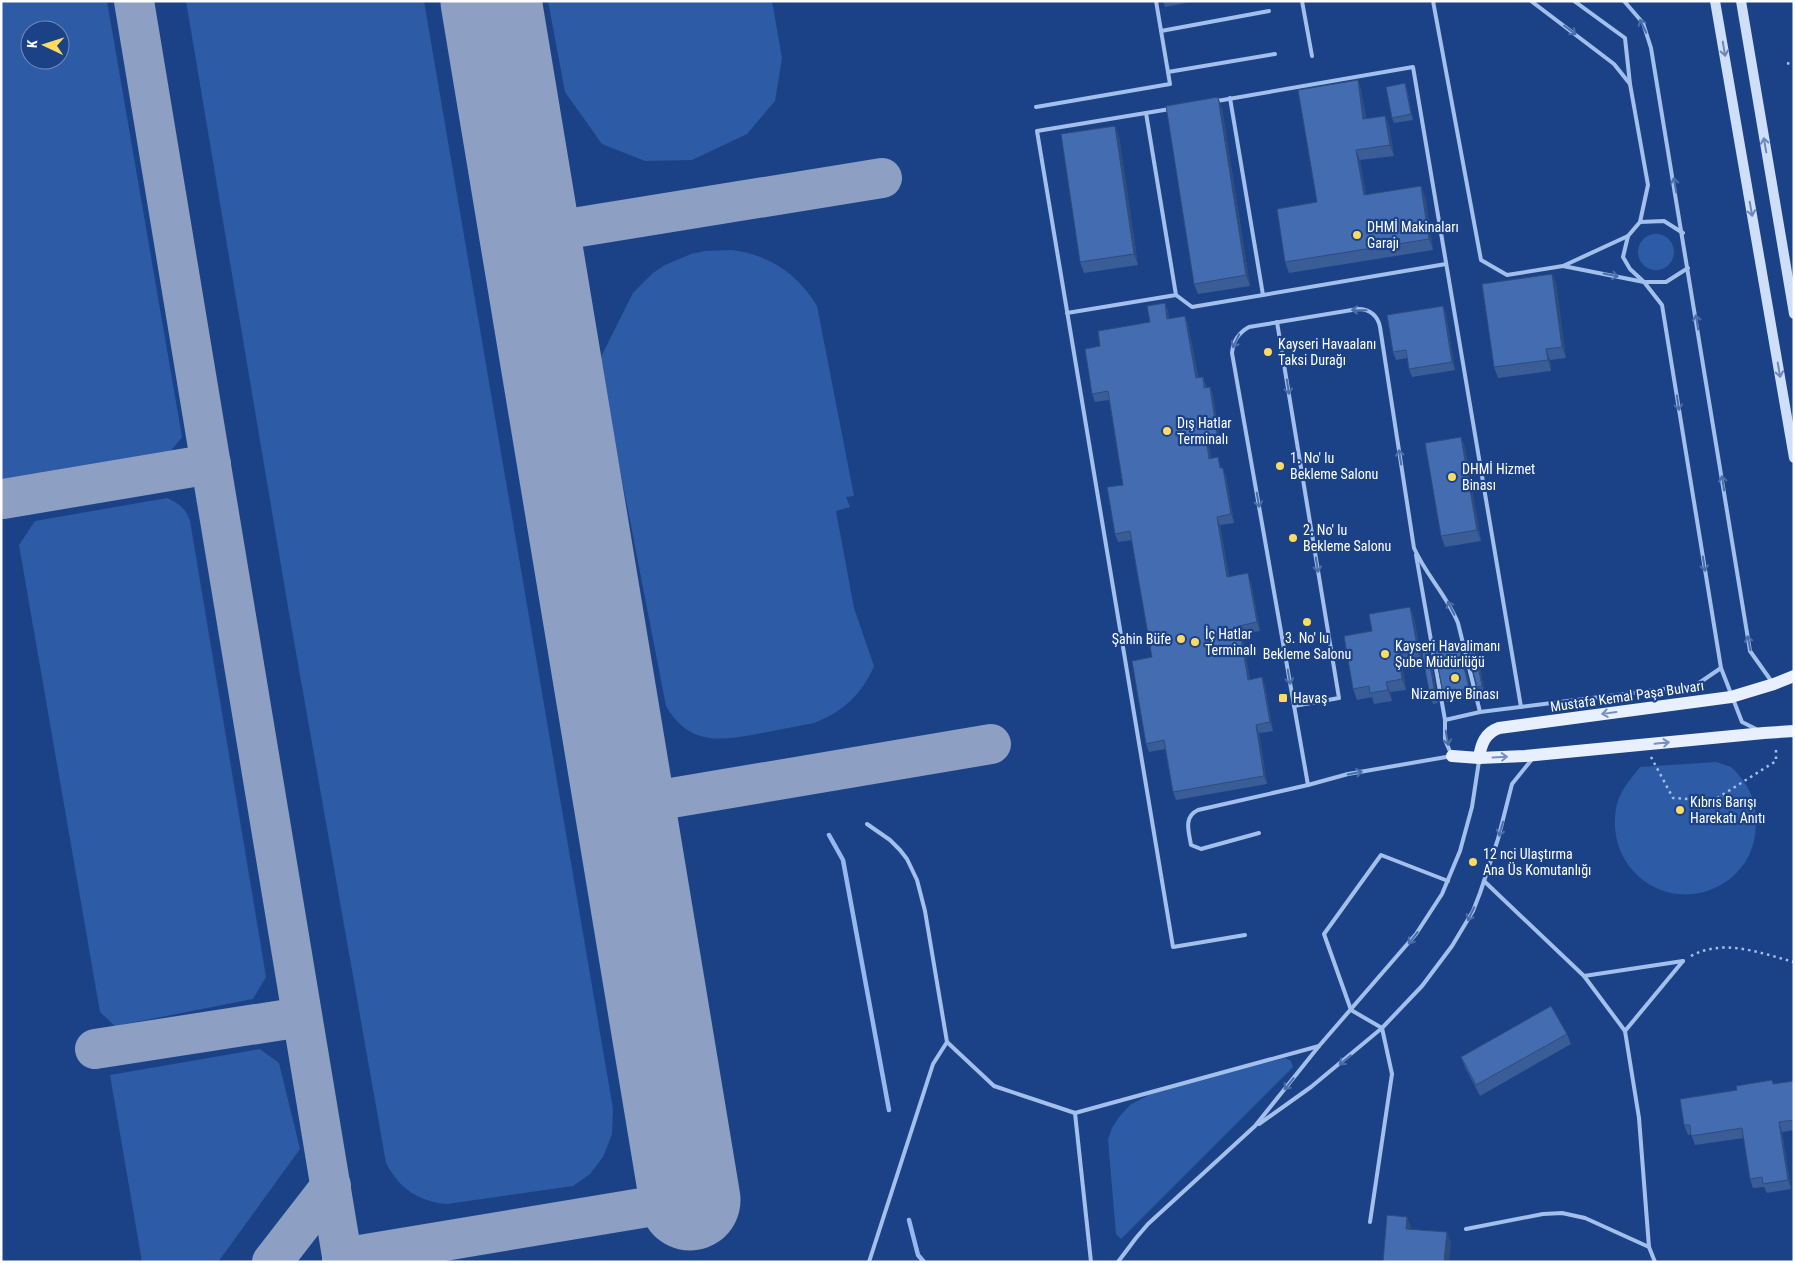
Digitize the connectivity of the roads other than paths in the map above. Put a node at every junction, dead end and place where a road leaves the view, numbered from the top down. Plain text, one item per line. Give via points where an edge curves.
1 (1156, 1) edge
2 (1302, 1) edge
3 (1433, 1) edge
4 (1531, 1) edge
5 (1574, 1) edge
6 (1624, 1) edge
7 (1715, 1) edge
8 (1741, 1) edge
9 (1269, 12) dead end
10 (1161, 31) junction
11 (1274, 54) dead end
12 (1312, 56) dead end
13 (1168, 72) junction
14 (1630, 84) junction
15 (1230, 98) junction
16 (1211, 102) edge
17 (1036, 107) dead end
18 (1174, 108) edge
19 (1146, 113) junction
20 (1640, 222) junction
21 (1683, 233) junction
22 (1628, 236) junction
23 (1446, 264) junction
24 (1563, 266) junction
25 (1688, 268) junction
26 (1644, 282) junction
27 (1176, 295) junction
28 (1263, 295) junction
29 (1067, 313) junction
30 (1794, 314) edge
31 (1277, 322) junction
32 (1794, 458) edge
33 (1414, 548) junction
34 (1721, 668) junction
35 (1794, 676) edge
36 (1774, 684) junction
37 (1731, 697) junction
38 (1294, 706) junction
39 (1522, 707) junction
40 (1480, 712) junction
41 (1445, 720) junction
42 (1794, 731) edge
43 (1771, 732) junction
44 (1536, 755) junction
45 (1452, 756) junction
46 (1479, 758) junction
47 (1308, 785) junction
48 (866, 824) dead end
49 (1259, 833) dead end
50 (1448, 881) junction
51 (1484, 881) junction
52 (1245, 935) dead end
53 (1584, 976) junction
54 (1351, 1010) junction
55 (1382, 1028) junction
56 (1625, 1031) junction
57 (946, 1042) junction
58 (1319, 1046) junction
59 (1075, 1113) junction
60 (1255, 1126) junction
61 (1370, 1222) dead end
62 (1466, 1229) dead end
63 (1649, 1247) junction
64 (868, 1262) edge
65 (1091, 1262) edge
66 (1118, 1262) edge
67 (1655, 1262) edge

1 - 10 lane
2 - 12 lane
3 - 24 lane via 1481,260 1507,275
4 -> 14 lane via 1614,64
5 - 14 lane via 1625,38
21 -> 6 lane via 1651,48 1643,23
7 -> 32 main road
30 -> 8 main road
9 - 10 lane
10 - 13 lane
11 - 13 lane
13 - 17 lane via 1170,84
14 - 20 lane via 1648,185
15 - 16 lane
15 - 23 lane via 1413,67
15 - 28 lane
18 - 19 lane
19 - 27 lane
19 - 29 lane via 1037,131
20 - 21 lane via 1664,220
20 - 22 lane
21 - 25 lane
22 - 24 lane
22 - 26 lane via 1623,257
23 - 28 lane
23 - 39 lane
24 -> 26 lane
25 - 26 lane via 1666,282
36 -> 25 lane via 1750,650
26 -> 34 lane via 1662,305
27 - 28 lane via 1192,307
27 - 29 lane
29 - 52 lane via 1173,947
33 -> 31 lane via 1377,317 1368,310 1358,309
31 -> 38 lane via 1243,330 1235,340 1232,353
31 -> 38 lane via 1339,698
40 -> 33 lane via 1453,610
33 - 41 lane
34 - 37 lane
34 - 39 lane via 1696,685
35 - 36 main road, Mustafa Kemal Paşa Bulvarı
36 - 37 main road, Mustafa Kemal Paşa Bulvarı
37 - 43 lane via 1742,722
37 -> 46 main road, Mustafa Kemal Paşa Bulvarı via 1499,728 1485,737
38 - 47 lane
39 - 40 lane
40 - 41 lane
41 -> 45 lane via 1445,740
42 - 43 main road
44 -> 43 main road
46 -> 44 main road
44 -> 51 lane via 1512,784
45 - 46 main road
47 -> 45 lane via 1348,774
46 - 50 lane via 1467,829
47 - 49 lane via 1198,810 1191,814 1187,823 1191,845 1201,849
48 - 57 lane via 900,850 918,880
50 -> 54 lane via 1416,934
50 - 54 lane via 1382,855 1324,934
51 - 53 lane
51 -> 55 lane via 1473,911 1452,946 1422,986
53 - 56 lane
53 - 56 lane via 1683,961
54 - 55 lane
54 - 58 lane
55 -> 60 lane via 1311,1087
55 - 61 lane via 1392,1074
56 - 63 lane via 1640,1126
57 - 59 lane via 994,1086
57 - 64 lane via 933,1064
58 - 59 lane
58 -> 60 lane
59 - 65 lane
60 - 66 lane via 1148,1224
62 - 63 lane via 1562,1213 1585,1218
63 - 67 lane

